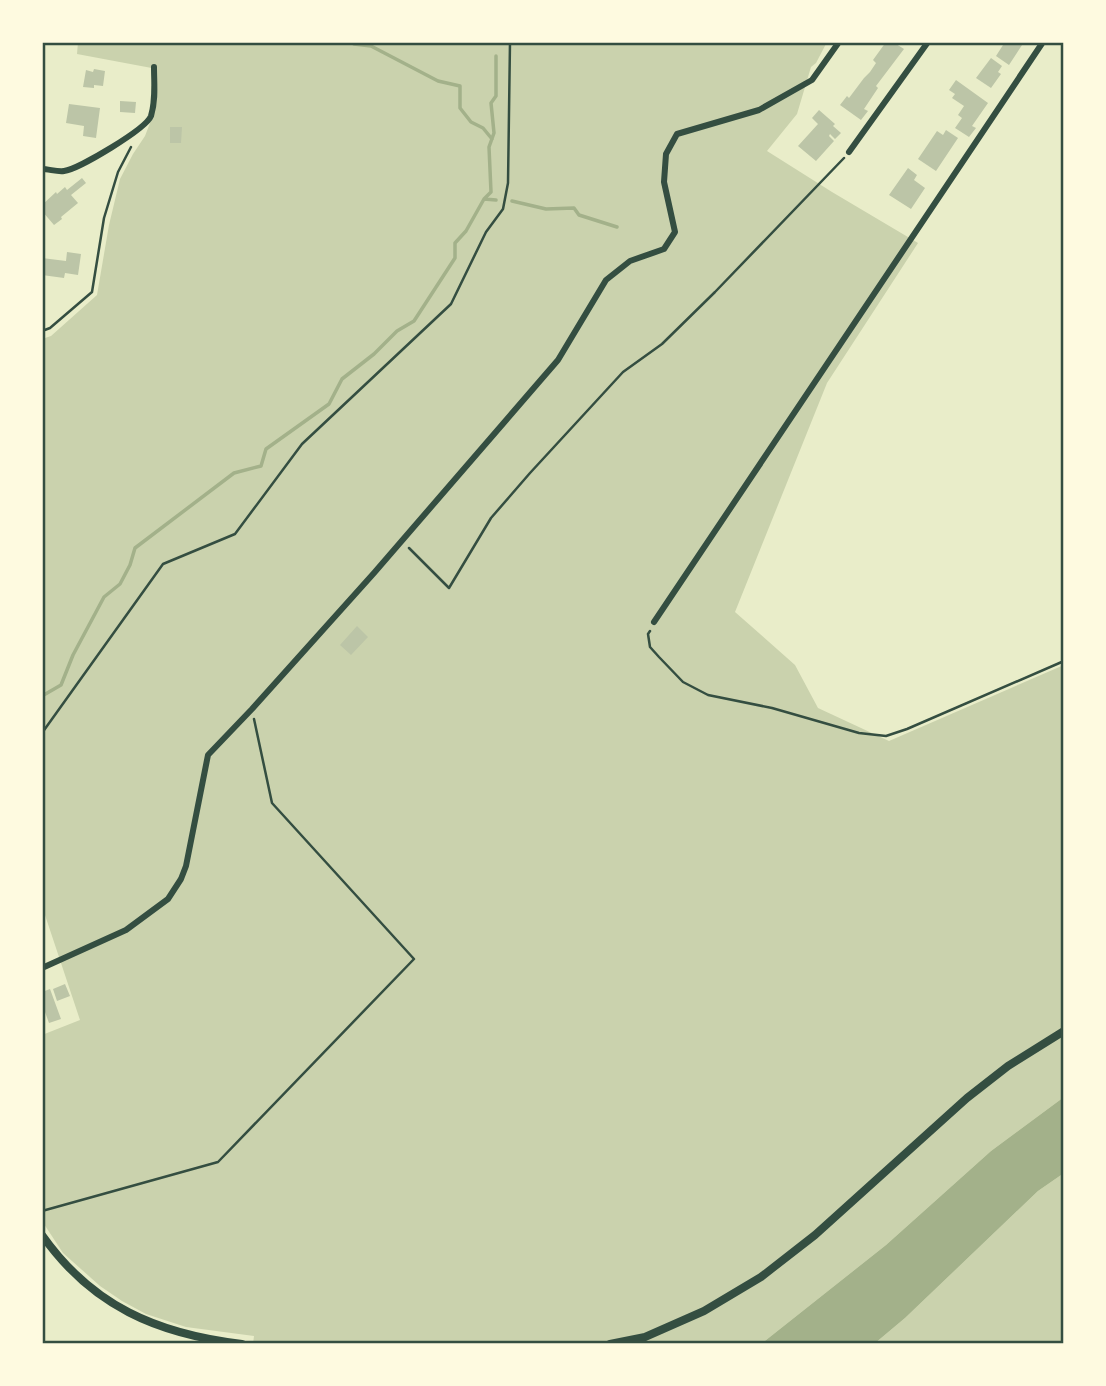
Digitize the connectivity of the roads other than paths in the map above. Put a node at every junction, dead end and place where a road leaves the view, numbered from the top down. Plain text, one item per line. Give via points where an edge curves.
1 (839, 42) edge
2 (928, 42) edge
3 (1043, 42) edge
4 (154, 66) dead end
5 (849, 152) road end
6 (42, 169) edge
7 (654, 622) road end
8 (42, 968) edge
9 (1064, 1031) edge
10 (42, 1235) edge
11 (242, 1344) edge
12 (610, 1344) edge

1 - 8 street via 812,80 759,110 677,134 666,154 664,183 675,232 664,249 631,261 606,280 558,360 208,755 186,866 167,898 126,930
2 - 5 street
3 - 7 street
4 - 6 street via 150,118 134,134 64,171
9 - 12 street via 967,1098 815,1235 761,1277 704,1311 645,1336
10 - 11 street via 91,1288 119,1307 200,1338

